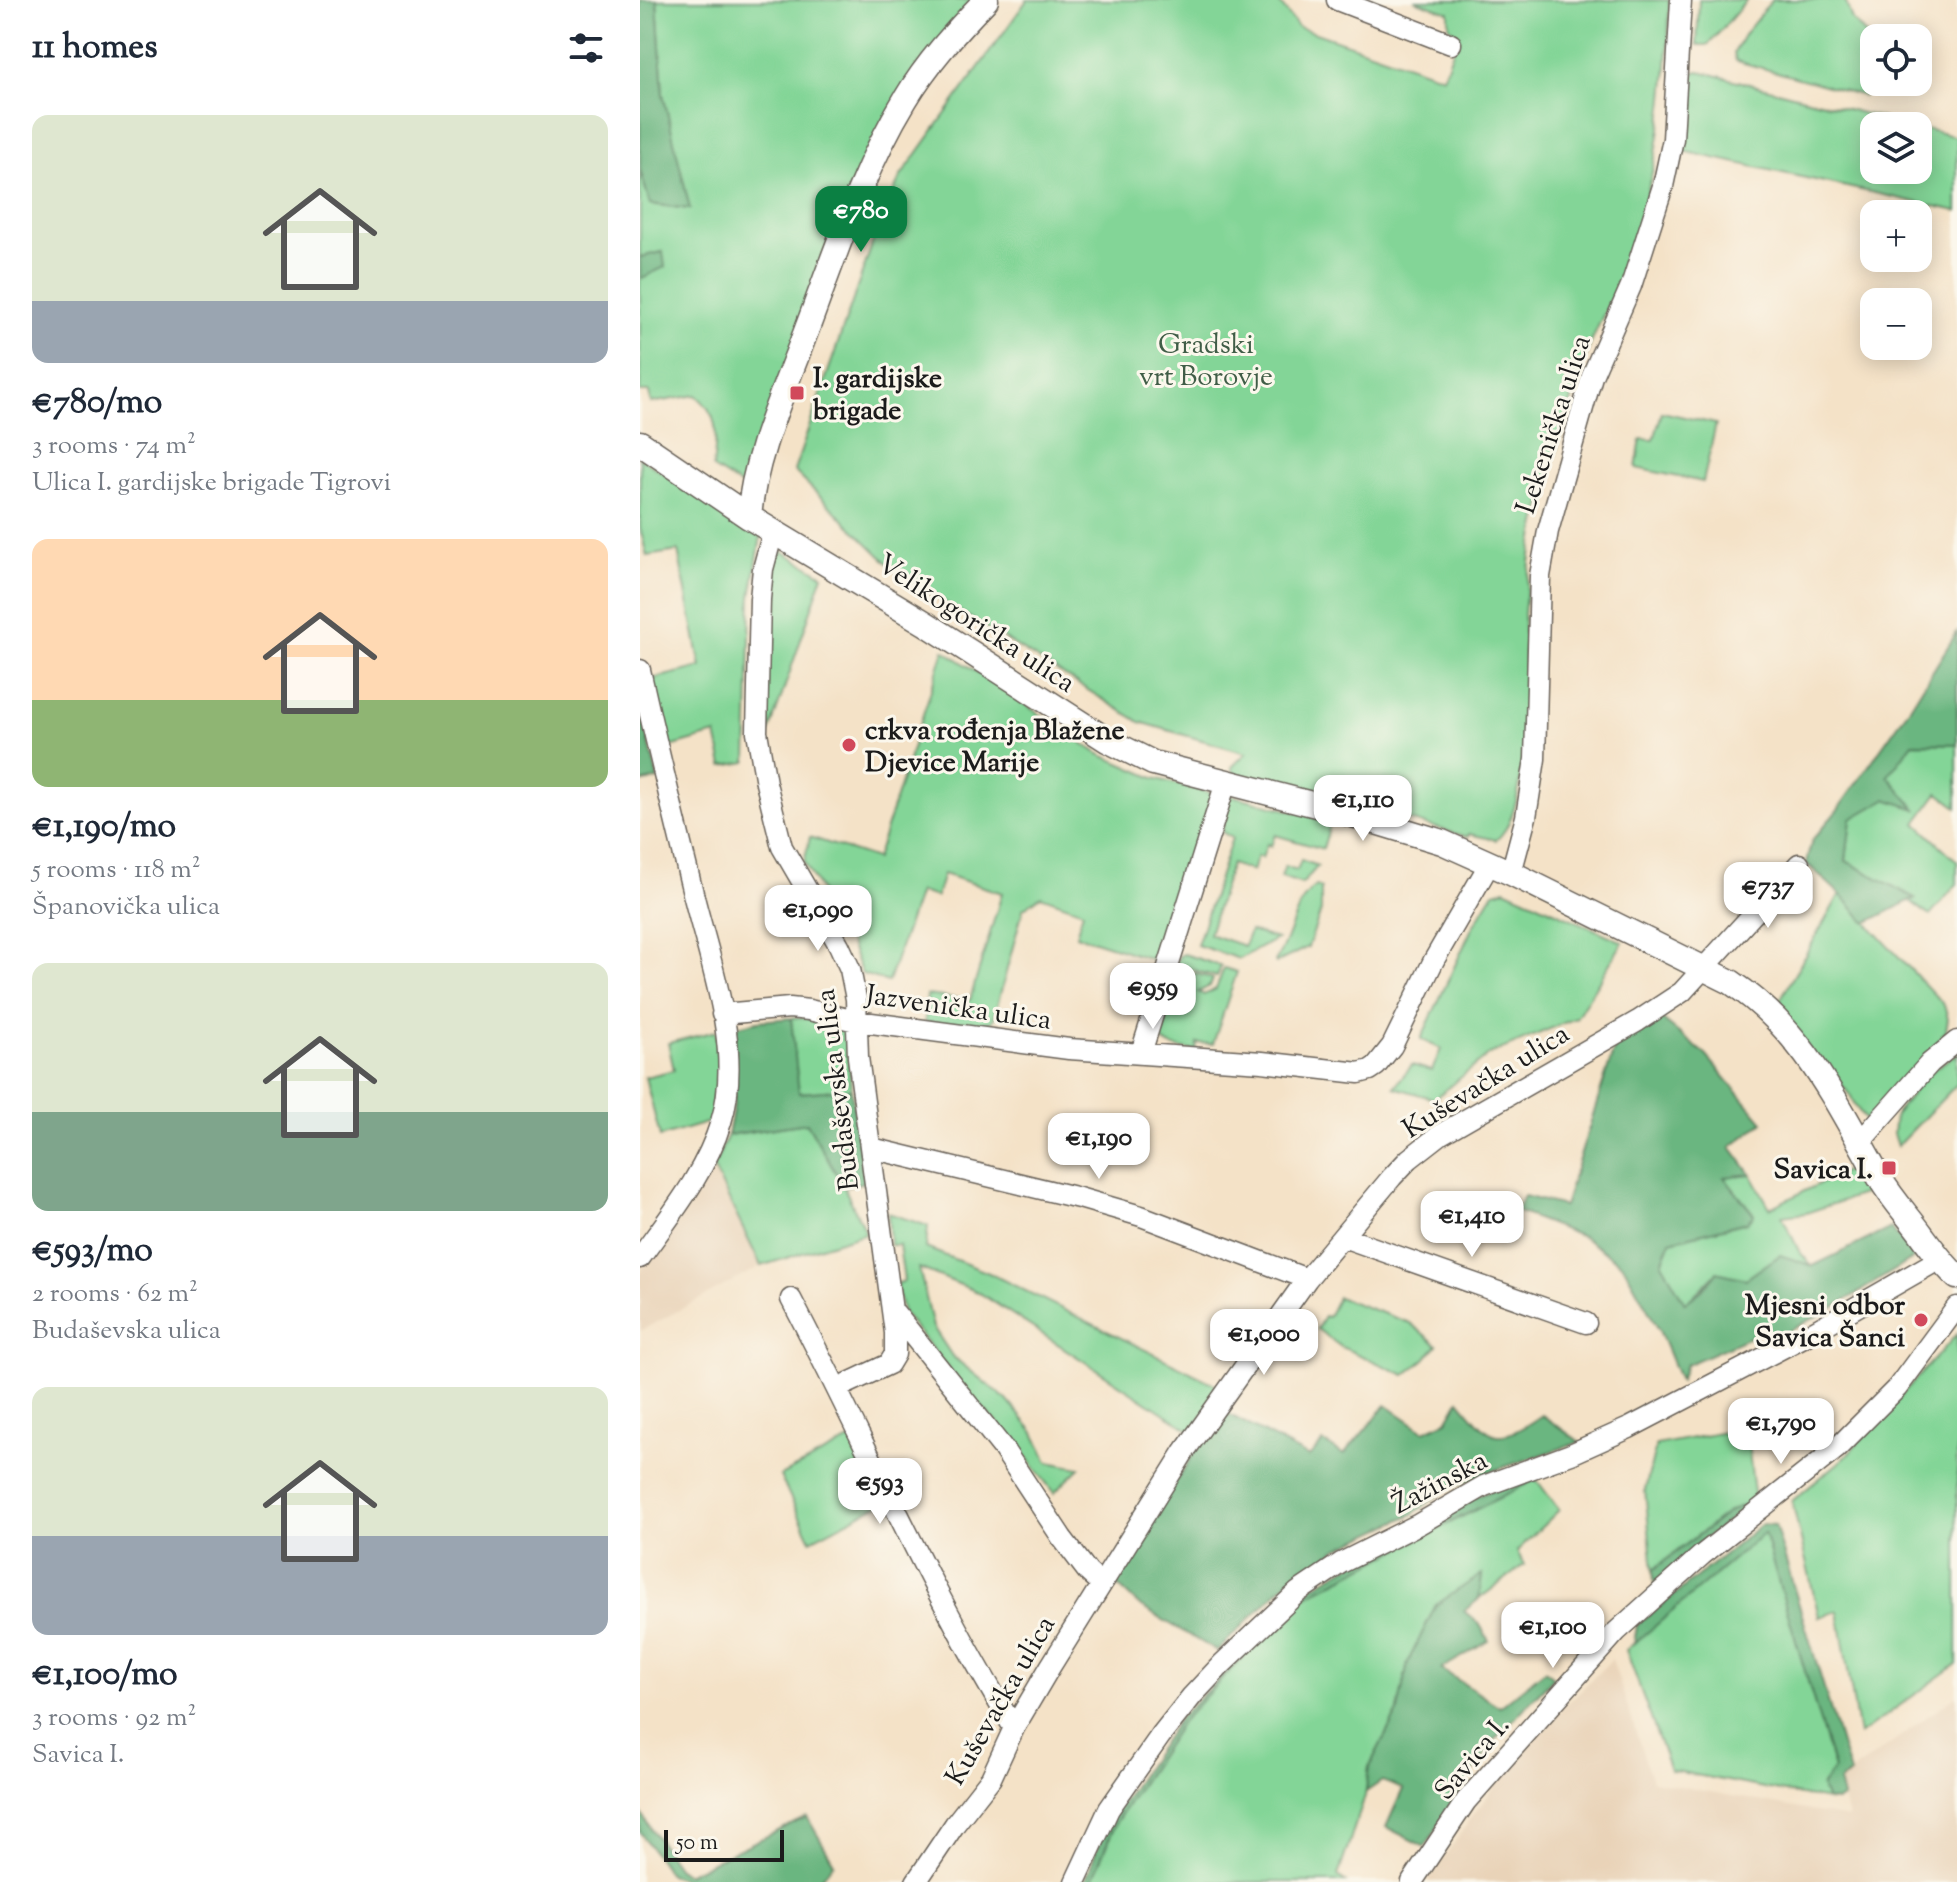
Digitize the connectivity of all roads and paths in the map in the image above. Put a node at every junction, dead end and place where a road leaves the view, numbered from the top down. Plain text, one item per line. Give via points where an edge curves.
1 (986, 0) edge
2 (1337, 0) edge
3 (1681, 0) edge
4 (1451, 44) dead end
5 (640, 443) edge
6 (749, 517) junction
7 (773, 532) junction
8 (640, 670) edge
9 (1226, 782) junction
10 (1799, 864) dead end
11 (1500, 868) junction
12 (1705, 967) junction
13 (722, 1014) junction
14 (856, 1021) junction
15 (1957, 1041) edge
16 (1141, 1053) junction
17 (1861, 1141) junction
18 (871, 1148) junction
19 (1343, 1237) junction
20 (640, 1258) edge
21 (1938, 1260) junction
22 (1957, 1277) edge
23 (1307, 1279) junction
24 (791, 1299) dead end
25 (1957, 1307) edge
26 (892, 1310) junction
27 (1586, 1323) dead end
28 (838, 1388) junction
29 (1100, 1583) junction
30 (1014, 1728) junction
31 (916, 1882) edge
32 (1075, 1882) edge
33 (1412, 1882) edge

1 - 6 street via 924,72 888,131 841,239 767,438
2 - 4 street
3 - 11 street, Lekenička ulica via 1673,139 1663,186 1631,286 1592,376 1543,553 1535,759 1526,817
5 - 6 street, Velikogorička ulica
6 - 7 street, Velikogorička ulica
7 - 9 street, Velikogorička ulica via 1107,740 1153,763
7 - 14 street, Budaševska ulica via 760,599 757,732 763,770 782,847 850,969
8 - 13 street
9 - 11 street, Velikogorička ulica via 1410,832
9 - 16 street
10 - 12 street, Kuševačka ulica
11 - 12 street, Velikogorička ulica
11 - 16 street, Jazvenička ulica via 1434,960 1392,1046 1370,1070
12 - 17 street, Velikogorička ulica via 1752,996 1794,1038
12 - 19 street, Kuševačka ulica via 1664,1005 1441,1134 1392,1177
13 - 14 street, Jazvenička ulica via 790,1008
13 - 20 street via 727,1084 720,1123 694,1177
14 - 16 street, Jazvenička ulica via 1069,1049
14 - 18 street, Budaševska ulica
15 - 17 street via 1930,1063
17 - 21 street, Velikogorička ulica via 1882,1182
18 - 23 street via 1104,1205
18 - 26 street, Budaševska ulica
19 - 23 street, Kuševačka ulica
19 - 27 street
21 - 22 street, Velikogorička ulica
21 - 32 street, Žažinska via 1629,1428 1484,1486 1298,1592 1202,1685 1161,1735 1109,1809
23 - 29 street, Kuševačka ulica via 1184,1452
24 - 28 street
25 - 33 street, Savica I. via 1897,1388 1836,1449 1702,1555 1616,1632 1466,1801
26 - 28 street, Budaševska ulica via 893,1359
26 - 29 street via 995,1437 1057,1531
28 - 30 street via 919,1559
29 - 30 street, Kuševačka ulica
30 - 31 street, Kuševačka ulica via 991,1778

